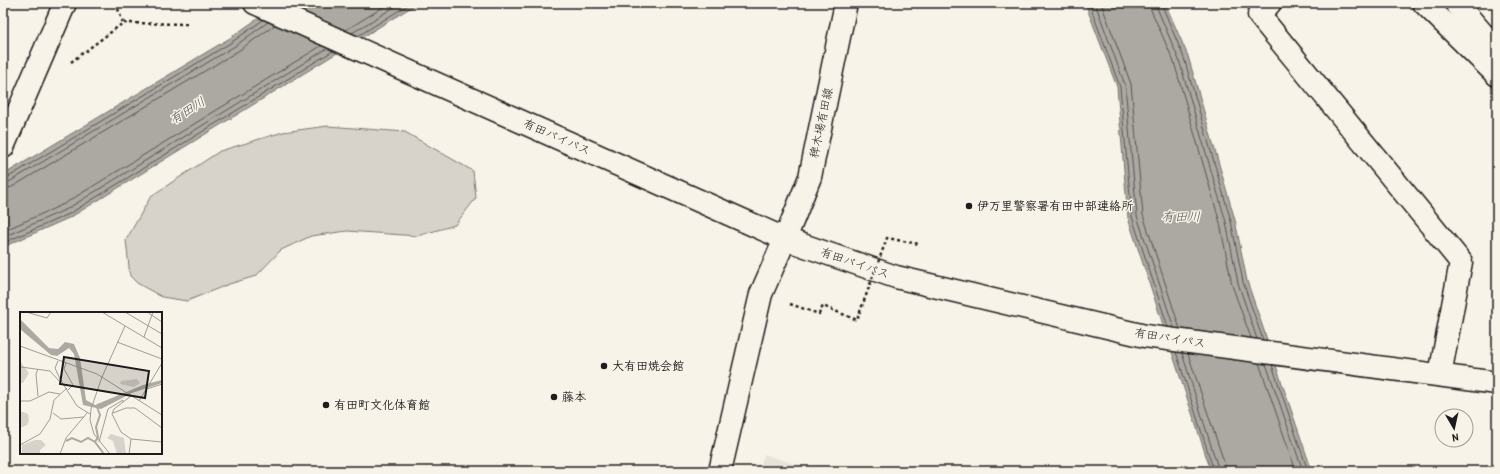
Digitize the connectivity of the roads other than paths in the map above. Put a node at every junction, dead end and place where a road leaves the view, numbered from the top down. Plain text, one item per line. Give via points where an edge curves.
1 (65, 3) edge
2 (846, 3) edge
3 (1270, 3) edge
4 (1424, 3) edge
5 (1456, 3) edge
6 (259, 5) edge
7 (1497, 47) edge
8 (1497, 74) edge
9 (4, 144) edge
10 (785, 239) junction
11 (1440, 376) junction
12 (1497, 383) edge
13 (720, 471) edge

1 - 9 main road
2 - 10 main road, 稗木場有田線 via 810,177
3 - 11 main road via 1259,15 1461,262
4 - 8 main road
5 - 7 main road
6 - 10 main road, 有田バイパス
10 - 11 main road, 有田バイパス via 896,277 1145,336
10 - 13 main road, 稗木場有田線 via 761,294
11 - 12 main road, 有田バイパス

